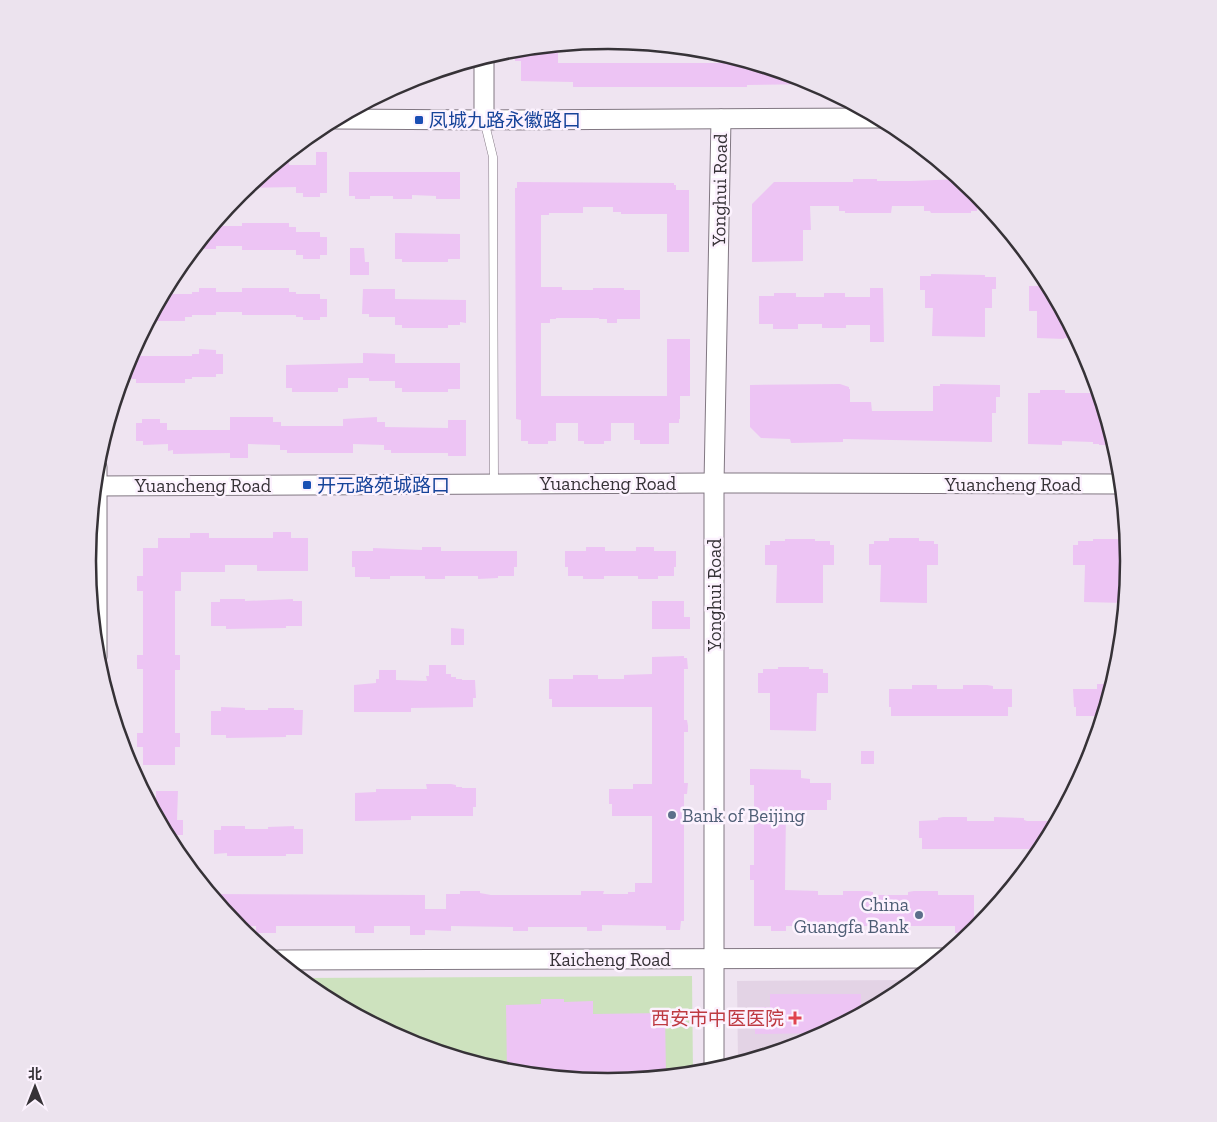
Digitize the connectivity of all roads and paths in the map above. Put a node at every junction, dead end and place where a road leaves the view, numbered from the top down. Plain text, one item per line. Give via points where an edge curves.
1 (484, 64) edge
2 (867, 118) edge
3 (349, 119) edge
4 (721, 119) junction
5 (484, 120) junction
6 (103, 479) edge
7 (714, 483) junction
8 (494, 484) junction
9 (1114, 484) edge
10 (96, 548) edge
11 (97, 580) edge
12 (714, 958) junction
13 (931, 958) edge
14 (288, 960) edge
15 (714, 1062) edge

1 - 5 street
2 - 4 street
3 - 5 street
4 - 5 street
4 - 7 street, Yonghui Road
5 - 8 lane via 493,157
6 - 8 street, Yuancheng Road
7 - 8 street, Yuancheng Road
7 - 9 street, Yuancheng Road
7 - 12 street, Yonghui Road
10 - 11 street
12 - 13 street, Kaicheng Road
12 - 14 street, Kaicheng Road
12 - 15 street, Yonghui Road

